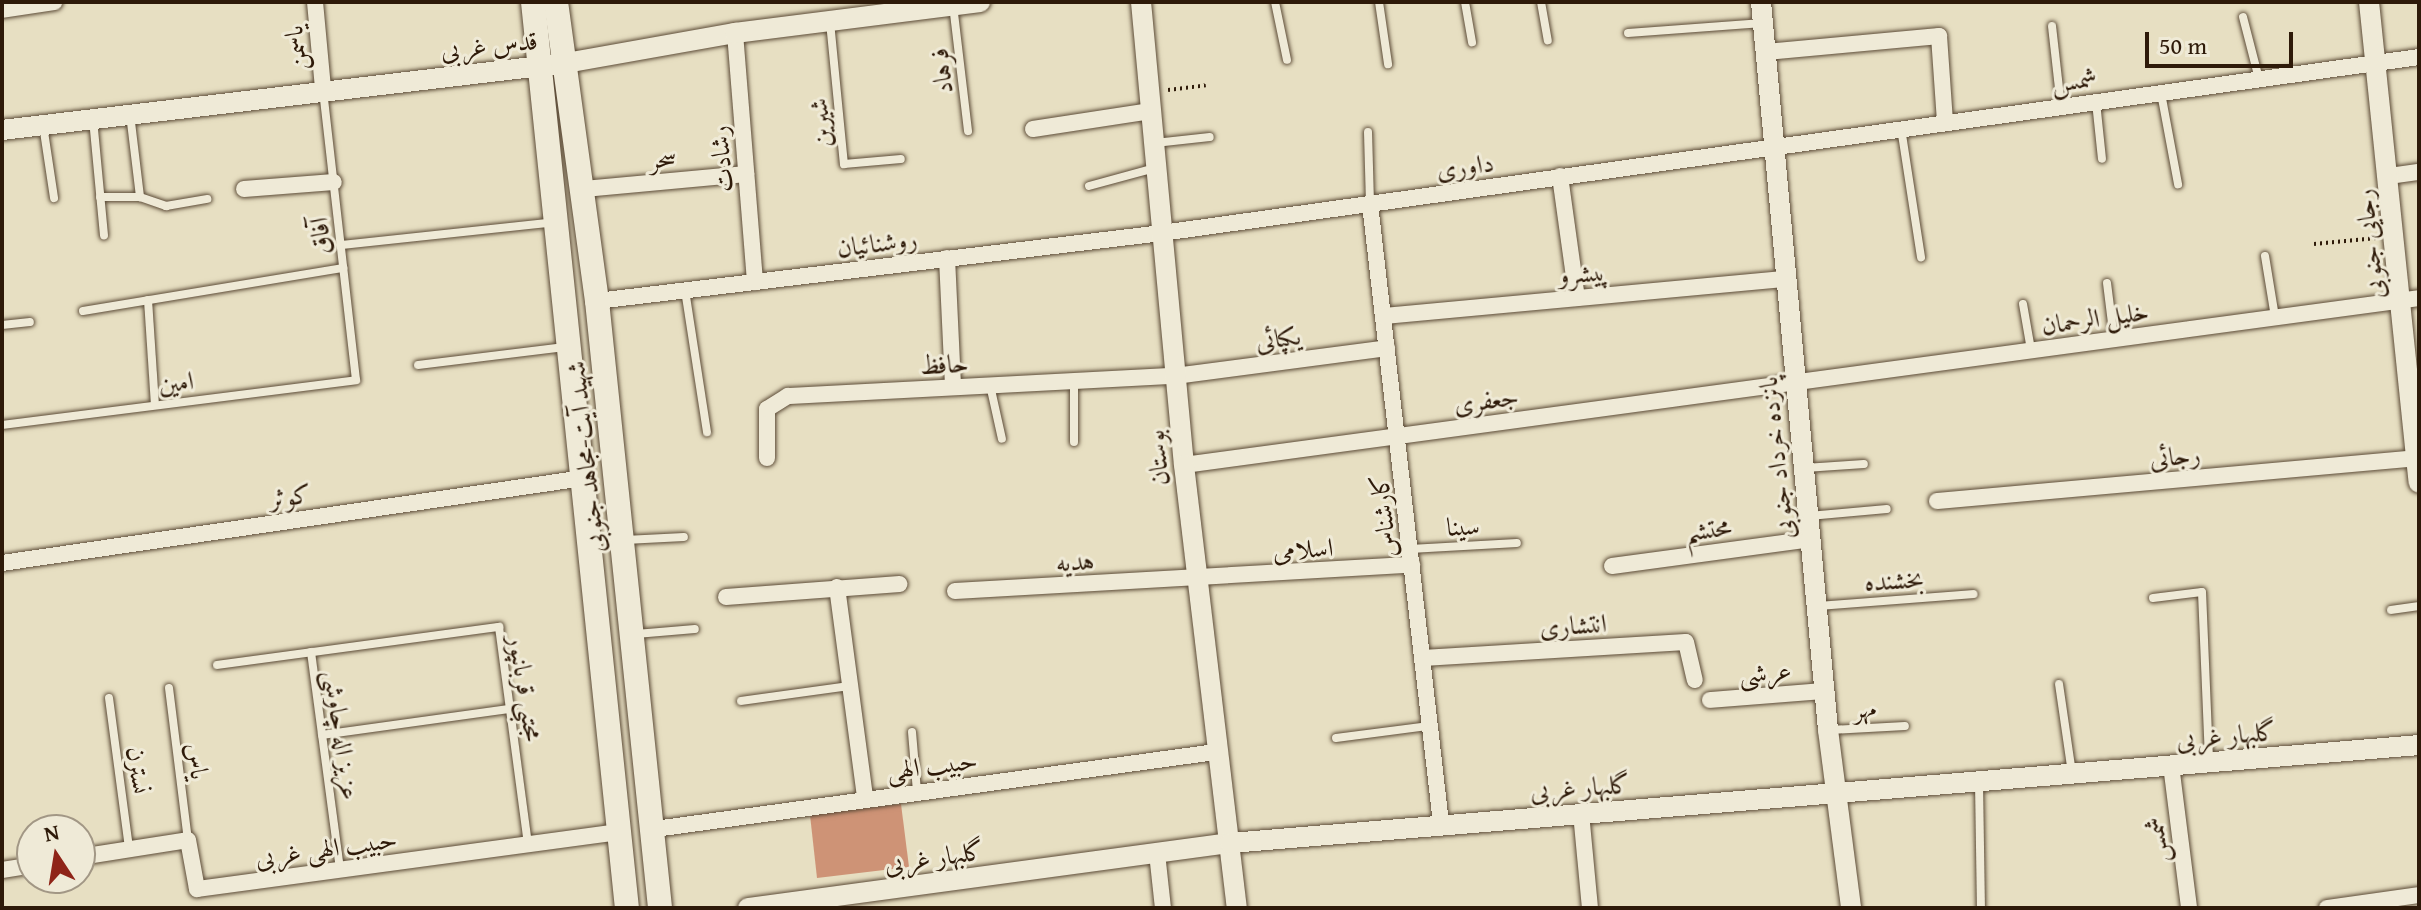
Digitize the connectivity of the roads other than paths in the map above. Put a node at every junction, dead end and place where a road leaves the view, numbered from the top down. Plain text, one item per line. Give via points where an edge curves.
1 (54, 2) edge
2 (315, 2) edge
3 (533, 2) edge
4 (556, 2) edge
5 (980, 2) edge
6 (1141, 2) edge
7 (1275, 2) edge
8 (1379, 2) edge
9 (1465, 2) edge
10 (1541, 2) edge
11 (1761, 2) edge
12 (2369, 2) edge
13 (953, 5) junction
14 (2, 10) edge
15 (2243, 17) dead end
16 (830, 21) junction
17 (1763, 23) junction
18 (2052, 26) dead end
19 (735, 33) junction
20 (1628, 33) dead end
21 (1548, 40) dead end
22 (1472, 42) dead end
23 (1766, 52) junction
24 (2419, 57) edge
25 (1287, 60) dead end
26 (566, 63) junction
27 (1388, 64) dead end
28 (2379, 64) junction
29 (540, 65) junction
30 (2259, 80) junction
31 (323, 89) junction
32 (2161, 93) junction
33 (2096, 101) junction
34 (1150, 102) junction
35 (2061, 106) junction
36 (130, 113) junction
37 (93, 118) junction
38 (1945, 122) junction
39 (43, 124) junction
40 (1901, 127) junction
41 (1033, 129) dead end
42 (2, 130) edge
43 (968, 131) dead end
44 (1368, 132) dead end
45 (1210, 137) dead end
46 (1154, 143) junction
47 (1775, 145) junction
48 (901, 159) dead end
49 (2102, 159) dead end
50 (1156, 167) junction
51 (2419, 172) edge
52 (746, 174) junction
53 (1560, 176) junction
54 (2389, 176) junction
55 (334, 182) junction
56 (2178, 184) dead end
57 (1089, 186) dead end
58 (244, 189) dead end
59 (584, 189) junction
60 (100, 197) junction
61 (140, 197) junction
62 (54, 198) dead end
63 (207, 199) dead end
64 (1370, 204) junction
65 (556, 222) junction
66 (1162, 233) junction
67 (104, 235) dead end
68 (341, 245) junction
69 (2265, 256) dead end
70 (1921, 257) dead end
71 (947, 258) junction
72 (343, 268) junction
73 (1786, 279) junction
74 (755, 282) junction
75 (2107, 283) dead end
76 (685, 290) junction
77 (1577, 298) junction
78 (2410, 299) edge
79 (148, 300) junction
80 (597, 301) junction
81 (2023, 304) dead end
82 (83, 311) dead end
83 (1384, 316) junction
84 (2275, 318) junction
85 (30, 322) dead end
86 (2, 325) edge
87 (2114, 340) junction
88 (569, 346) junction
89 (1387, 348) junction
90 (2031, 351) junction
91 (418, 365) dead end
92 (1175, 376) junction
93 (356, 380) joint
94 (1074, 381) junction
95 (1794, 383) junction
96 (990, 385) junction
97 (953, 387) junction
98 (155, 405) junction
99 (2, 425) edge
100 (707, 432) dead end
101 (1398, 436) junction
102 (1002, 439) dead end
103 (1074, 442) dead end
104 (2417, 445) edge
105 (767, 458) dead end
106 (1864, 464) dead end
107 (1184, 465) junction
108 (1804, 468) junction
109 (584, 478) junction
110 (2419, 482) edge
111 (1937, 501) dead end
112 (1887, 509) dead end
113 (1809, 516) junction
114 (684, 537) dead end
115 (1811, 539) junction
116 (622, 540) junction
117 (1517, 543) dead end
118 (1411, 557) junction
119 (2, 563) edge
120 (1612, 566) dead end
121 (1196, 580) junction
122 (900, 584) dead end
123 (837, 587) junction
124 (955, 591) dead end
125 (1974, 594) dead end
126 (726, 597) dead end
127 (2153, 598) dead end
128 (1817, 606) junction
129 (2419, 606) edge
130 (2391, 610) dead end
131 (695, 629) dead end
132 (634, 634) junction
133 (311, 652) junction
134 (1423, 658) junction
135 (217, 665) dead end
136 (1695, 680) dead end
137 (2059, 684) dead end
138 (850, 686) junction
139 (169, 688) dead end
140 (1825, 691) junction
141 (109, 698) dead end
142 (1710, 700) dead end
143 (741, 701) dead end
144 (510, 709) junction
145 (1430, 726) junction
146 (1905, 726) dead end
147 (1828, 730) junction
148 (912, 732) dead end
149 (322, 735) junction
150 (1336, 738) dead end
151 (2419, 745) edge
152 (1216, 752) junction
153 (2209, 762) junction
154 (2171, 765) junction
155 (2072, 774) junction
156 (1979, 782) junction
157 (917, 791) junction
158 (1836, 795) junction
159 (865, 798) junction
160 (1581, 813) junction
161 (1441, 823) junction
162 (655, 829) junction
163 (620, 832) junction
164 (188, 840) junction
165 (1230, 843) junction
166 (528, 845) junction
167 (129, 848) junction
168 (1157, 853) junction
169 (96, 854) edge
170 (340, 871) junction
171 (2419, 895) edge
172 (829, 903) edge
173 (627, 908) edge
174 (660, 908) edge
175 (748, 908) edge
176 (1163, 908) edge
177 (1237, 908) edge
178 (1590, 908) edge
179 (1851, 908) edge
180 (1981, 908) edge
181 (2189, 908) edge
182 (2327, 908) edge

1 - 14 street
2 - 31 street, یاسمن
3 - 29 main road, شهید آیت-مجاهد جنوبی
4 - 26 main road, شهید آیت-مجاهد جنوبی
5 - 13 street, قدس غربی
6 - 34 street, بوستان
7 - 25 lane
8 - 27 lane
9 - 22 lane
10 - 21 lane
11 - 17 street, پانزده خرداد جنوبی
12 - 28 street, رجایی جنوبی
13 - 16 street, قدس غربی
13 - 43 lane, فرهاد
15 - 30 lane
16 - 19 street, قدس غربی
16 - 48 lane, شیرین via 844,164
17 - 20 lane
17 - 23 street, پانزده خرداد جنوبی
18 - 35 lane
19 - 26 street, قدس غربی
19 - 52 street, رشادت
23 - 38 street via 1939,36
23 - 47 street, پانزده خرداد جنوبی
24 - 28 street, شمس
26 - 29 street, قدس غربی
26 - 59 main road, شهید آیت-مجاهد جنوبی
28 - 30 street, شمس
28 - 54 street, رجایی جنوبی
29 - 31 street, قدس غربی
29 - 65 main road, شهید آیت-مجاهد جنوبی
30 - 32 street, شمس
31 - 36 street, قدس غربی
31 - 55 lane, آفاق
32 - 33 street, شمس
32 - 56 lane
33 - 35 street, شمس
33 - 49 lane
34 - 41 street
34 - 46 street, بوستان
35 - 38 street, شمس
36 - 37 street, قدس غربی
36 - 61 lane
37 - 39 street, قدس غربی
37 - 60 lane
38 - 40 street, شمس
39 - 42 street, قدس غربی
39 - 62 lane
40 - 47 street, شمس
40 - 70 lane
44 - 64 lane
45 - 46 lane
46 - 50 street, بوستان
47 - 53 street, داوری
47 - 73 street, پانزده خرداد جنوبی
50 - 57 lane
50 - 66 street, بوستان
51 - 54 street
52 - 59 street, سحر
52 - 74 street, رشادت
53 - 64 street, داوری
53 - 77 street
54 - 78 street, رجایی جنوبی via 2395,236
55 - 58 street
55 - 68 lane, آفاق
59 - 80 main road, شهید آیت-مجاهد جنوبی
60 - 61 lane
60 - 67 lane
61 - 63 lane via 166,206
64 - 66 street, داوری
64 - 83 street, کارشناس
65 - 68 lane
65 - 88 main road, شهید آیت-مجاهد جنوبی
66 - 71 street, روشنائیان
66 - 92 street, بوستان
68 - 72 lane, آفاق
69 - 84 lane
71 - 74 street, روشنائیان
71 - 97 street
72 - 79 lane
72 - 93 lane, آفاق
73 - 77 street, پیشرو
73 - 95 street, پانزده خرداد جنوبی
74 - 76 street, روشنائیان
75 - 87 lane
76 - 80 street, روشنائیان
76 - 100 lane
77 - 83 street, پیشرو
78 - 84 street, خلیل الرحمان
78 - 104 street, رجایی جنوبی
79 - 82 lane
79 - 98 lane
80 - 116 main road, شهید آیت-مجاهد جنوبی
81 - 90 lane
83 - 89 street, کارشناس
84 - 87 street, خلیل الرحمان
85 - 86 lane
87 - 90 street, خلیل الرحمان
88 - 91 lane
88 - 109 main road, شهید آیت-مجاهد جنوبی
89 - 92 street, یکپائی
89 - 101 street, کارشناس
90 - 95 street, خلیل الرحمان
92 - 94 street, حافظ
92 - 107 street, بوستان
93 - 98 lane, امین
94 - 96 street, حافظ
94 - 103 lane
95 - 101 street, جعفری
95 - 108 street, پانزده خرداد جنوبی
96 - 97 street, حافظ
96 - 102 lane
97 - 105 street, حافظ via 788,396 767,409
98 - 99 lane, امین
101 - 107 street, جعفری
101 - 118 street, کارشناس
104 - 110 street, رجایی جنوبی
104 - 111 street, رجائی
106 - 108 lane
107 - 121 street, بوستان
108 - 113 street, پانزده خرداد جنوبی
109 - 119 street, کوثر
109 - 163 main road, شهید آیت-مجاهد جنوبی
112 - 113 lane
113 - 115 street, پانزده خرداد جنوبی
114 - 116 lane
115 - 120 street, محتشم
115 - 128 street, پانزده خرداد جنوبی
116 - 132 main road, شهید آیت-مجاهد جنوبی
117 - 118 lane, سینا
118 - 121 street, اسلامی
118 - 134 street, کارشناس
121 - 124 street, هدیه
121 - 152 street, بوستان
122 - 123 street
123 - 126 street
123 - 138 street
125 - 128 lane, بخشنده
127 - 153 lane via 2202,592
128 - 140 street, پانزده خرداد جنوبی
129 - 130 lane
131 - 132 lane
132 - 162 main road, شهید آیت-مجاهد جنوبی
133 - 135 lane
133 - 144 lane, مجتبی قربانپور via 499,627
133 - 149 lane, عزیز اله چاوشی
134 - 136 street, انتشاری via 1686,642
134 - 145 street, کارشناس
137 - 155 lane
138 - 143 lane
138 - 159 street
139 - 164 lane, یاس
140 - 142 street, عرشی
140 - 147 street, پانزده خرداد جنوبی
141 - 167 lane, نسترن
144 - 149 lane
144 - 166 lane, مجتبی قربانپور
145 - 150 lane
145 - 161 street, کارشناس
146 - 147 lane, مهر
147 - 158 street, پانزده خرداد جنوبی
148 - 157 lane
149 - 170 lane, عزیز اله چاوشی
151 - 153 street, گلبهار غربی
152 - 157 street, حبیب الهی
152 - 165 street, بوستان
153 - 154 street, گلبهار غربی
154 - 155 street, گلبهار غربی
154 - 181 street, شمس
155 - 156 street, گلبهار غربی
156 - 158 street, گلبهار غربی
156 - 180 lane
157 - 159 street, حبیب الهی
158 - 160 street, گلبهار غربی
158 - 179 street, پانزده خرداد جنوبی
159 - 162 street, حبیب الهی
160 - 161 street, گلبهار غربی
160 - 178 street
161 - 165 street, گلبهار غربی
162 - 174 main road, شهید آیت-مجاهد جنوبی
163 - 166 street, حبیب الهی غربی
163 - 173 main road, شهید آیت-مجاهد جنوبی
164 - 167 street
164 - 170 street, حبیب الهی غربی via 197,889
165 - 168 street, گلبهار غربی
165 - 177 street, بوستان
166 - 170 street, حبیب الهی غربی
167 - 169 street
168 - 172 street, گلبهار غربی
168 - 176 street
171 - 182 street
172 - 175 street, گلبهار غربی

